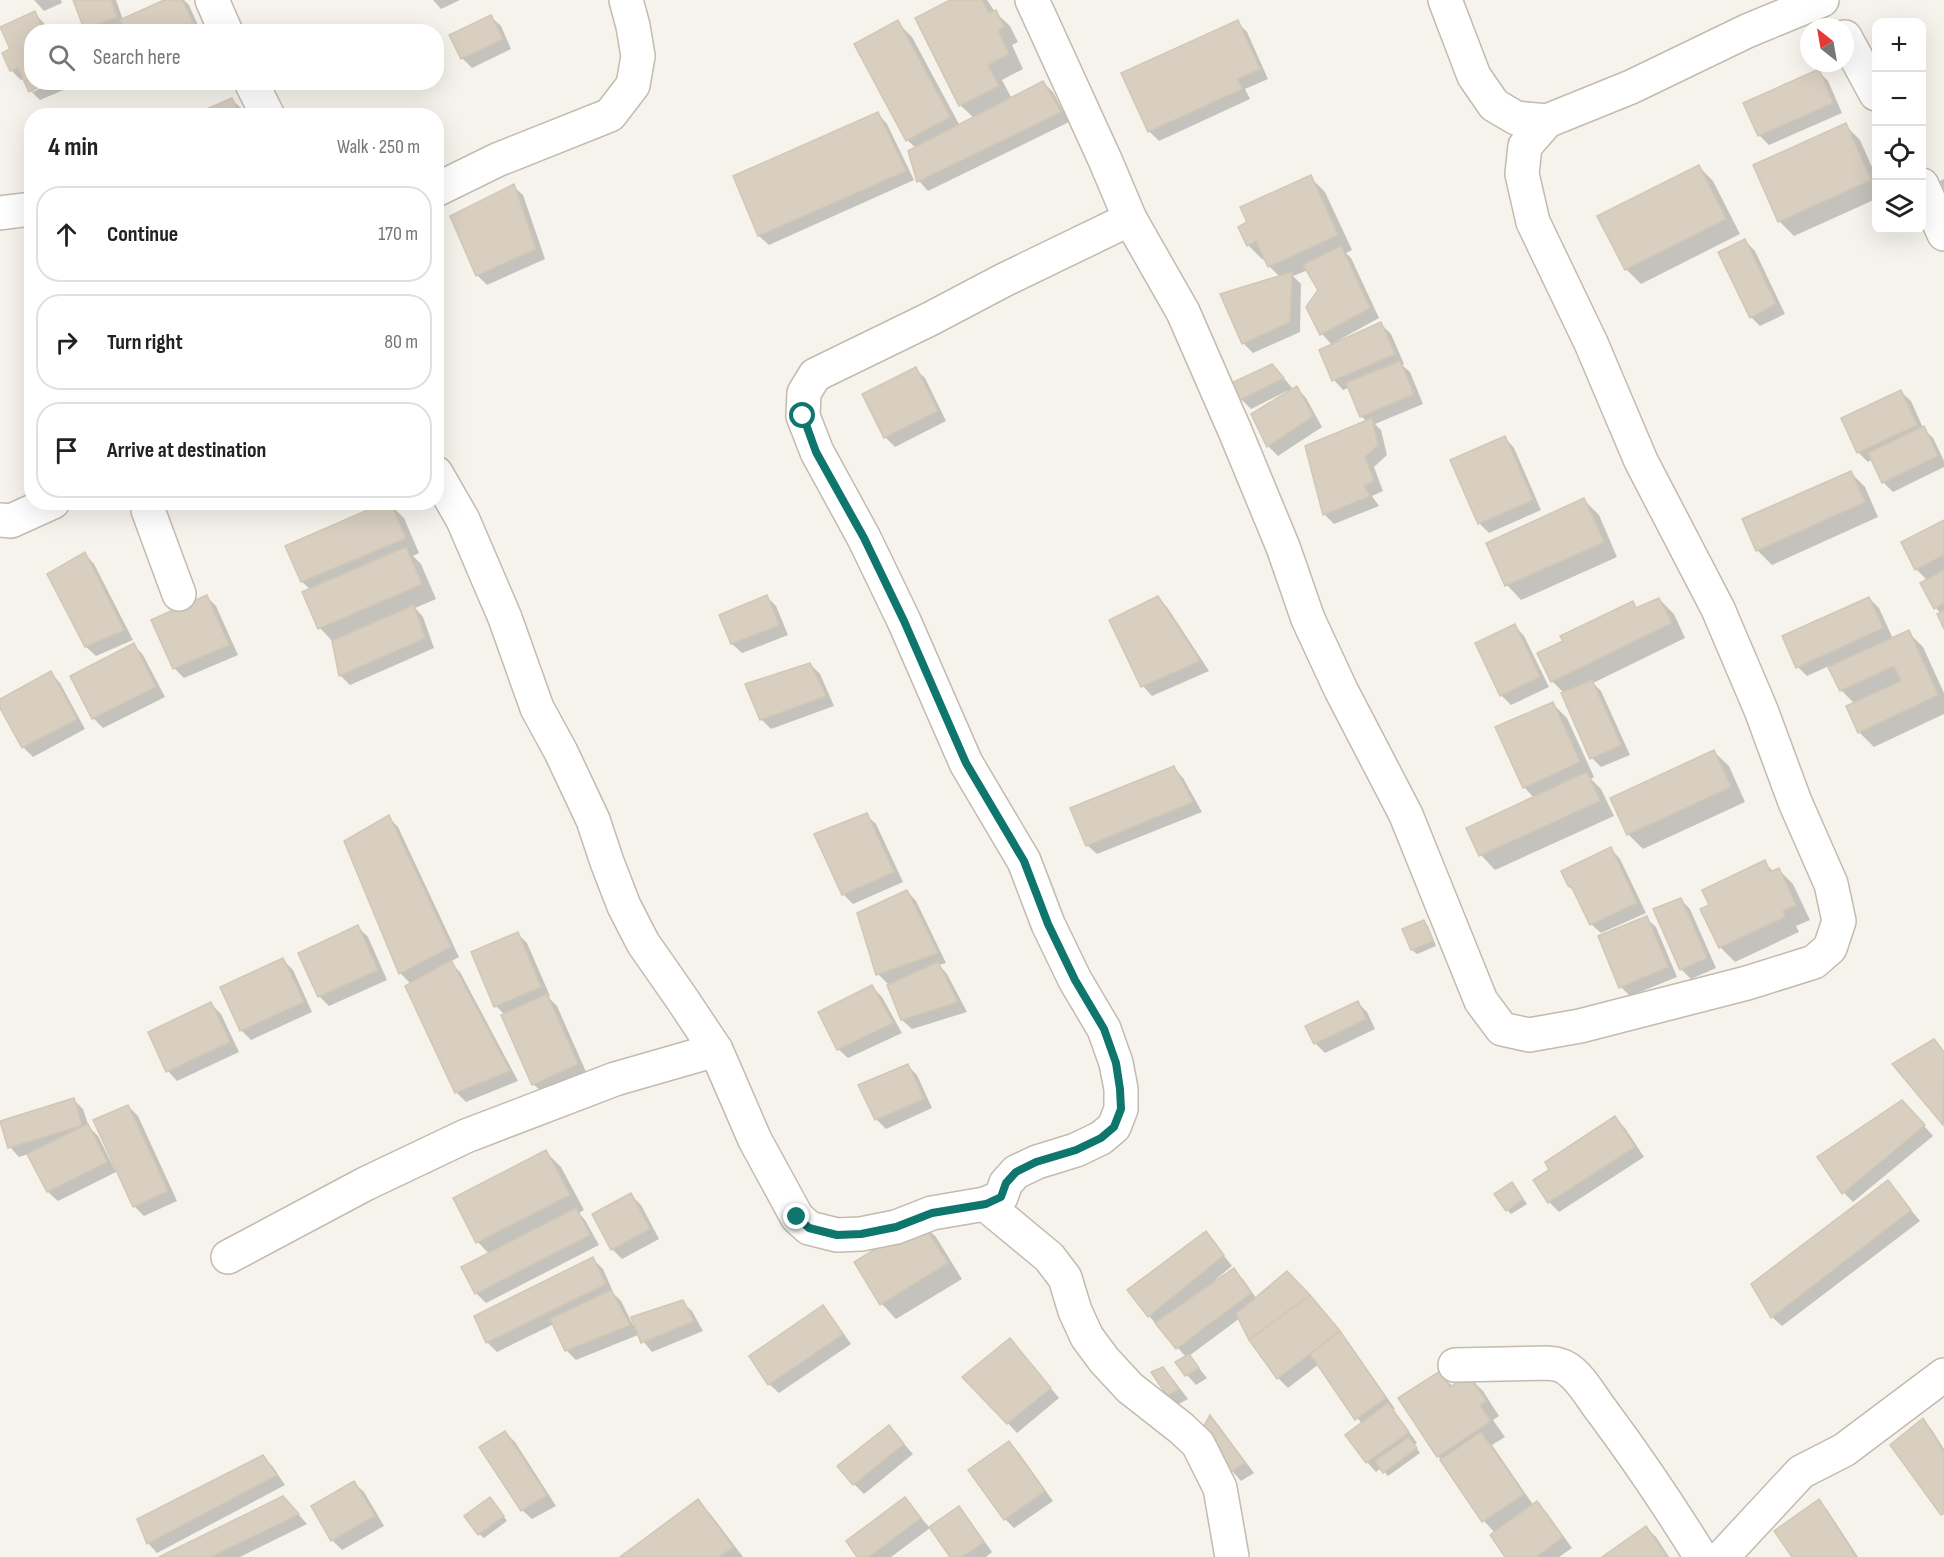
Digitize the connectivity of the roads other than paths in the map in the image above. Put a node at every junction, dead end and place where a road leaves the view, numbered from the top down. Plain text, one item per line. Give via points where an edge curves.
1 (212, 0) edge
2 (626, 0) edge
3 (1032, 0) edge
4 (1445, 0) edge
5 (1822, 0) edge
6 (1829, 0) edge
7 (1836, 18) edge
8 (222, 24) edge
9 (1854, 54) edge
10 (1872, 87) edge
11 (255, 90) edge
12 (264, 108) edge
13 (1547, 121) junction
14 (444, 186) edge
15 (1926, 194) edge
16 (24, 210) edge
17 (0, 213) edge
18 (1130, 219) junction
19 (1944, 234) edge
20 (444, 486) edge
21 (37, 510) edge
22 (148, 510) edge
23 (4, 526) edge
24 (179, 594) dead end
25 (716, 1050) junction
26 (986, 1204) junction
27 (228, 1257) dead end
28 (1455, 1365) dead end
29 (1944, 1375) edge
30 (1232, 1557) edge
31 (1701, 1557) edge
32 (1722, 1557) edge

1 - 8 street
2 - 14 street via 638,56 633,85 610,115 497,160
3 - 18 street
4 - 13 street via 1474,76 1494,105 1516,118
5 - 13 street
6 - 7 street
9 - 10 street
11 - 12 street
13 - 18 street via 1525,146 1522,174 1533,222 1641,460 1718,609 1831,884 1839,921 1830,948 1814,962 1580,1026 1528,1035 1502,1029 1481,1001 1406,815 1308,619 1274,526 1183,312
15 - 19 street
16 - 17 street
18 - 26 street via 815,375 804,393 803,416 816,452 864,538 966,763 1024,861 1048,924 1104,1029 1116,1063 1121,1109 1114,1127 1076,1150 1016,1172 1001,1197
20 - 25 street via 501,608 537,708 593,820 624,906 643,943
21 - 23 street
22 - 24 street
25 - 26 street via 755,1140 797,1217 809,1228 837,1235 861,1234 896,1227 932,1213
25 - 27 street via 615,1079 466,1136
26 - 30 street via 1049,1257 1065,1278 1087,1337 1104,1360 1130,1388 1198,1444 1220,1488
28 - 31 street via 1548,1363 1567,1368 1613,1426
29 - 32 street via 1844,1450 1801,1472

